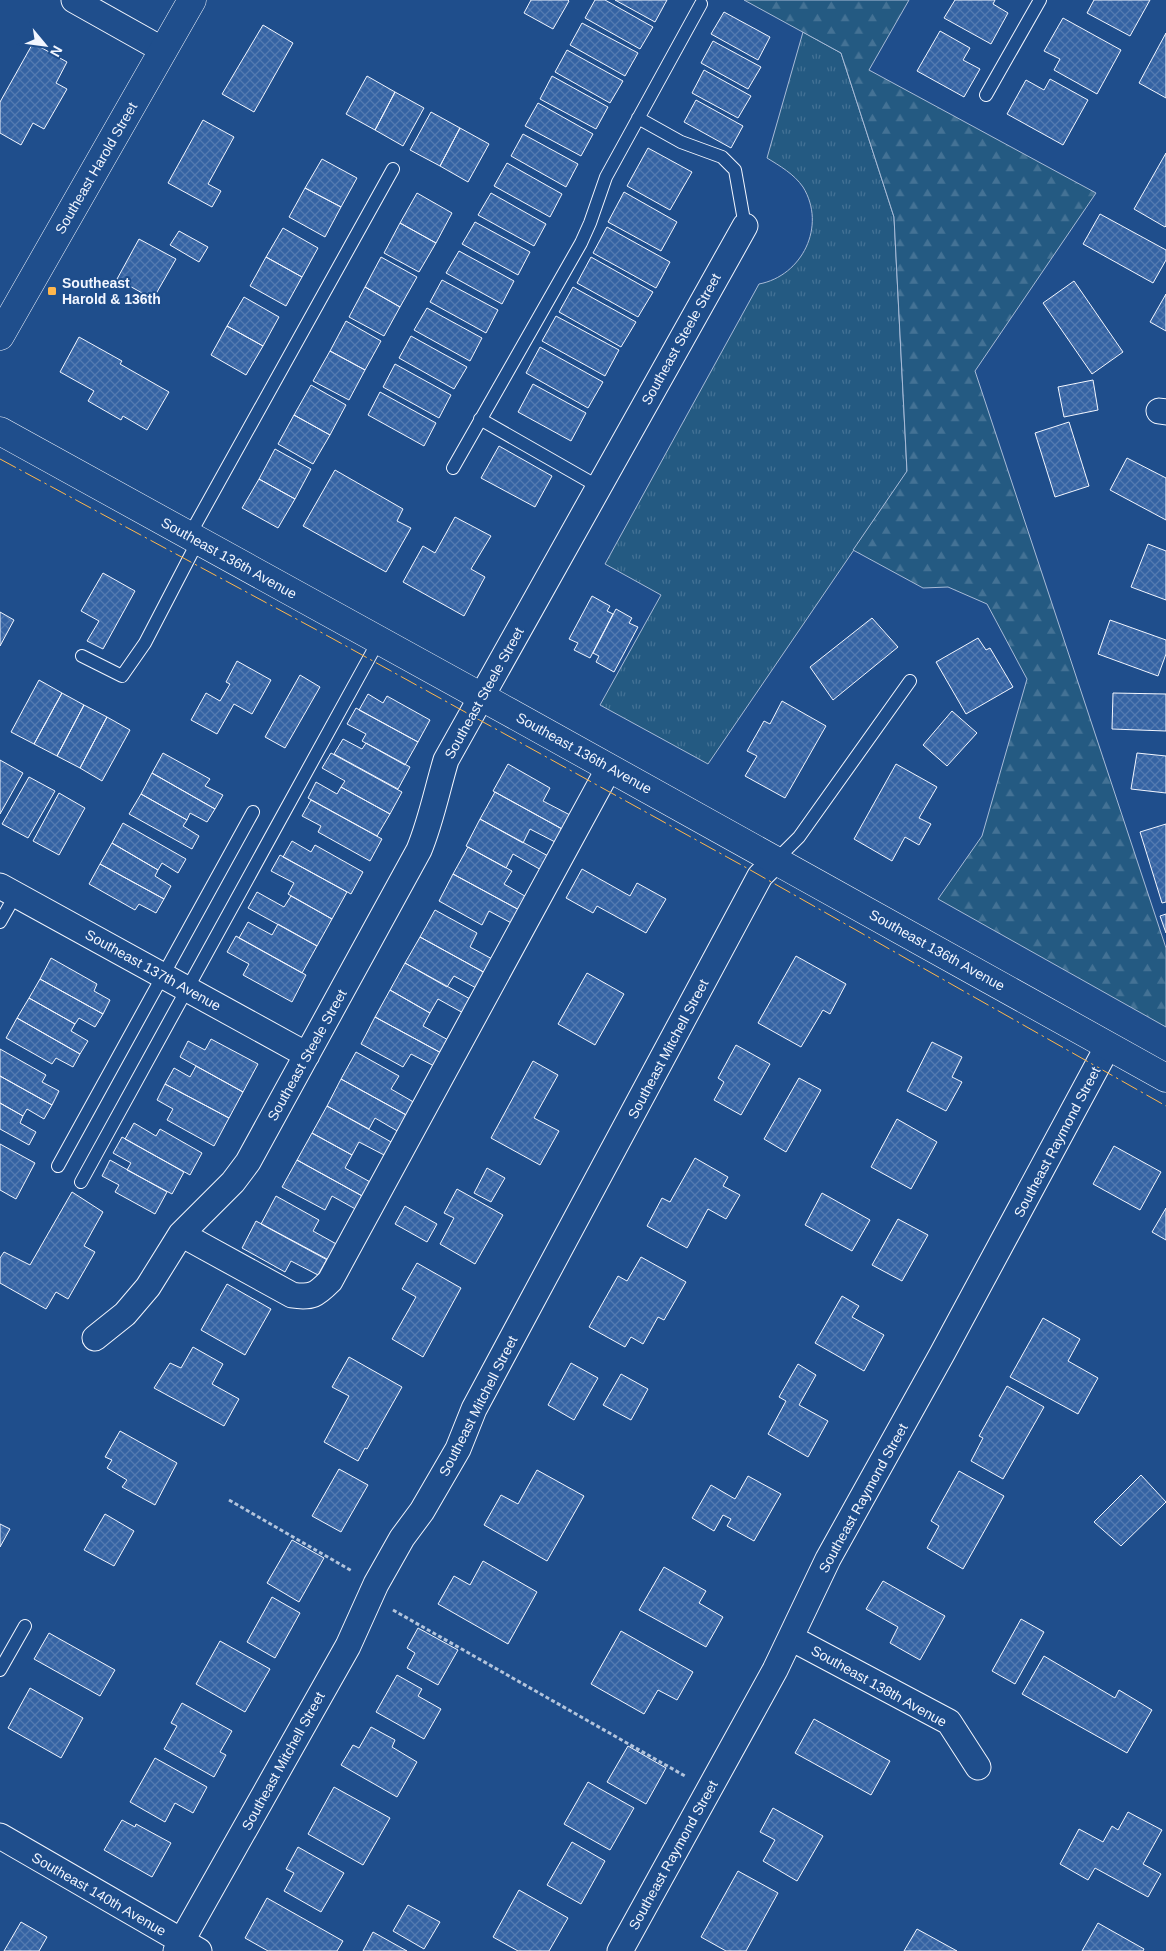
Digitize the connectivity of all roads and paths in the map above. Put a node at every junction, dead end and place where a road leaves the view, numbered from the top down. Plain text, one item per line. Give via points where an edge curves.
1 (74, 0) edge
2 (192, 0) edge
3 (1040, 0) edge
4 (701, 4) dead end
5 (163, 50) junction
6 (986, 95) dead end
7 (638, 118) junction
8 (392, 170) dead end
9 (744, 226) joint
10 (0, 336) edge
11 (480, 419) junction
12 (0, 431) edge
13 (453, 468) dead end
14 (599, 487) junction
15 (193, 538) junction
16 (378, 640) junction
17 (82, 656) dead end
18 (910, 681) dead end
19 (481, 696) junction
20 (609, 768) junction
21 (252, 812) dead end
22 (776, 860) junction
23 (8, 890) edge
24 (0, 922) edge
25 (162, 976) junction
26 (187, 989) junction
27 (1108, 1046) junction
28 (307, 1055) junction
29 (1166, 1078) edge
30 (58, 1166) dead end
31 (81, 1182) dead end
32 (181, 1234) junction
33 (95, 1338) dead end
34 (229, 1500) dead end
35 (376, 1584) junction
36 (25, 1626) dead end
37 (791, 1638) junction
38 (0, 1670) edge
39 (978, 1767) dead end
40 (709, 1789) junction
41 (0, 1836) edge
42 (186, 1948) edge
43 (620, 1951) edge

1 - 5 street
2 - 5 street, Southeast Harold Street
3 - 6 lane
4 - 7 lane
5 - 10 street, Southeast Harold Street
7 - 9 lane via 681,142 722,158 735,170
7 - 11 lane via 606,177 581,243
8 - 15 lane
9 - 14 street, Southeast Steele Street
11 - 13 lane
11 - 14 lane
12 - 15 street, Southeast 136th Avenue
14 - 19 street, Southeast Steele Street
15 - 16 street, Southeast 136th Avenue
15 - 17 lane via 146,643 122,676
16 - 19 street, Southeast 136th Avenue
16 - 26 lane
18 - 22 lane via 799,837
19 - 20 street, Southeast 136th Avenue
19 - 28 street, Southeast Steele Street via 446,760 419,850
20 - 22 street, Southeast 136th Avenue
20 - 32 street via 330,1281 318,1293 306,1297 292,1295
21 - 25 lane
22 - 27 street, Southeast 136th Avenue
22 - 35 street, Southeast Mitchell Street via 755,885 474,1409 458,1448
23 - 24 lane
23 - 25 street, Southeast 137th Avenue
25 - 26 street, Southeast 137th Avenue
25 - 30 lane
26 - 28 street, Southeast 137th Avenue
26 - 31 lane
27 - 29 street, Southeast 136th Avenue
27 - 37 street, Southeast Raymond Street via 828,1559
28 - 32 street, Southeast Steele Street via 248,1162 233,1182
32 - 33 street, Southeast Steele Street via 148,1287 125,1314
34 - 35 path
35 - 40 path via 387,1606
35 - 42 street, Southeast Mitchell Street via 348,1646
36 - 38 lane
37 - 39 street, Southeast 138th Avenue via 949,1722
37 - 40 street, Southeast Raymond Street
40 - 43 street, Southeast Raymond Street
41 - 42 street, Southeast 140th Avenue

